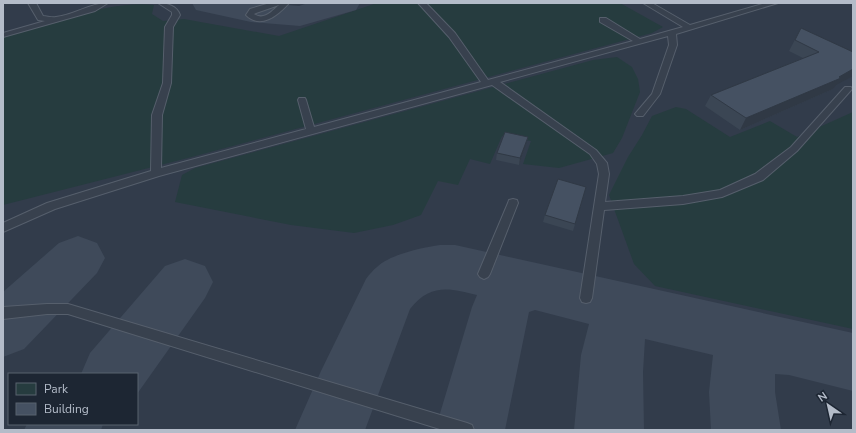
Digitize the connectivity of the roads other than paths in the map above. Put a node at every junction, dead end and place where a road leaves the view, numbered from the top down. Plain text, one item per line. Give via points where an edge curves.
1 (32, 3) edge
2 (92, 3) edge
3 (104, 3) edge
4 (162, 3) edge
5 (277, 3) edge
6 (285, 3) edge
7 (422, 3) edge
8 (647, 3) edge
9 (774, 3) edge
10 (41, 18) junction
11 (59, 19) junction
12 (603, 20) dead end
13 (689, 28) junction
14 (3, 29) edge
15 (672, 33) junction
16 (3, 35) edge
17 (638, 41) junction
18 (489, 82) junction
19 (848, 89) dead end
20 (302, 100) dead end
21 (640, 114) dead end
22 (311, 131) junction
23 (156, 173) junction
24 (513, 203) dead end
25 (599, 206) junction
26 (3, 228) edge
27 (484, 274) dead end
28 (586, 298) dead end
29 (3, 314) edge
30 (467, 430) edge

1 - 10 lane
2 - 10 lane
3 - 11 lane
4 - 23 lane via 175,11 176,15 169,26 167,83 157,114
5 - 6 lane via 253,11 250,15 256,19 268,18
7 - 18 lane via 452,35
8 - 13 lane
9 - 13 lane
10 - 11 lane
10 - 14 lane
11 - 16 lane
12 - 17 lane
13 - 15 lane
15 - 17 lane
15 - 21 lane via 673,45 656,94
17 - 18 lane
18 - 22 lane
18 - 25 lane via 594,152 602,163 604,174
19 - 25 lane via 794,149 759,177 722,193 689,199
20 - 22 lane
22 - 23 lane
23 - 26 lane via 51,206
24 - 27 lane
25 - 28 lane
29 - 30 lane via 68,309

